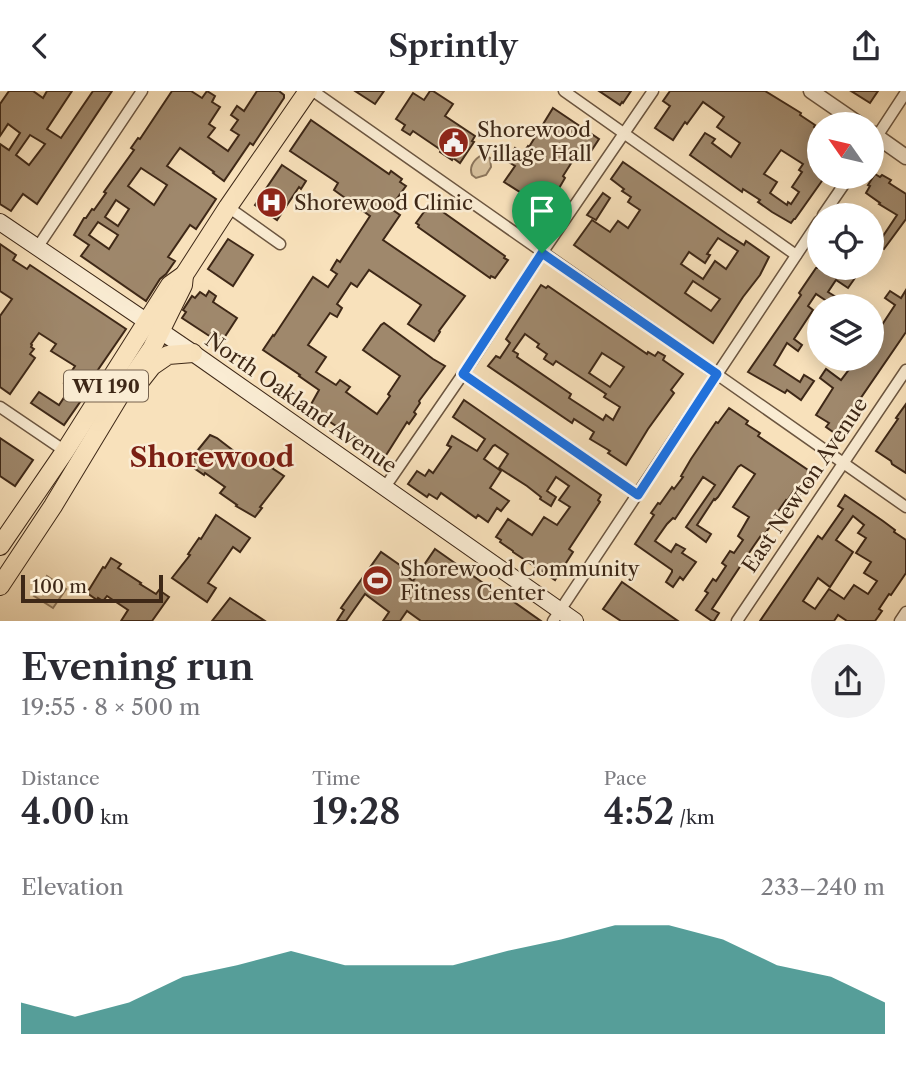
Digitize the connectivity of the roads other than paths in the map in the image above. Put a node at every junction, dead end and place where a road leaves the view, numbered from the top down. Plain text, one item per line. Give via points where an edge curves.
1 (142, 91) edge
2 (310, 91) edge
3 (564, 91) edge
4 (653, 91) edge
5 (811, 91) edge
6 (906, 92) edge
7 (842, 112) edge
8 (884, 123) edge
9 (625, 134) junction
10 (884, 144) edge
11 (906, 157) edge
12 (228, 207) junction
13 (0, 222) edge
14 (807, 239) edge
15 (281, 244) dead end
16 (37, 248) junction
17 (542, 253) junction
18 (796, 255) junction
19 (154, 326) junction
20 (193, 353) junction
21 (906, 370) edge
22 (463, 374) junction
23 (717, 374) junction
24 (0, 407) edge
25 (92, 443) junction
26 (65, 451) junction
27 (843, 462) junction
28 (385, 488) junction
29 (638, 495) junction
30 (906, 507) edge
31 (34, 534) junction
32 (0, 546) edge
33 (3, 574) edge
34 (906, 612) edge
35 (556, 616) edge
36 (575, 621) edge
37 (737, 621) edge
38 (900, 621) edge

1 - 16 street
2 - 12 main road, WI 190
2 - 17 street
3 - 9 street
4 - 9 street
5 - 7 street
6 - 8 street
9 - 17 street
9 - 18 street
10 - 11 street
12 - 15 street
12 - 19 main road, WI 190 via 184,275 170,285
13 - 16 main road, North Oakland Avenue
14 - 18 street
16 - 19 main road, North Oakland Avenue
17 - 22 street
17 - 23 street
18 - 23 street
19 - 20 main road, North Oakland Avenue
19 - 25 main road, WI 190
19 - 26 main road, WI 190
20 - 25 main road via 168,355 152,366 106,431
20 - 28 main road, North Oakland Avenue
21 - 27 street, East Newton Avenue
22 - 28 street
22 - 29 street
23 - 27 street
23 - 29 street
24 - 26 street
25 - 31 main road, WI 190
26 - 31 main road via 71,457 70,467 36,522
26 - 32 main road, WI 190
27 - 30 street
27 - 37 street, East Newton Avenue
28 - 35 main road, North Oakland Avenue
29 - 35 street
31 - 33 main road, WI 190
34 - 38 street
35 - 36 main road, North Oakland Avenue

